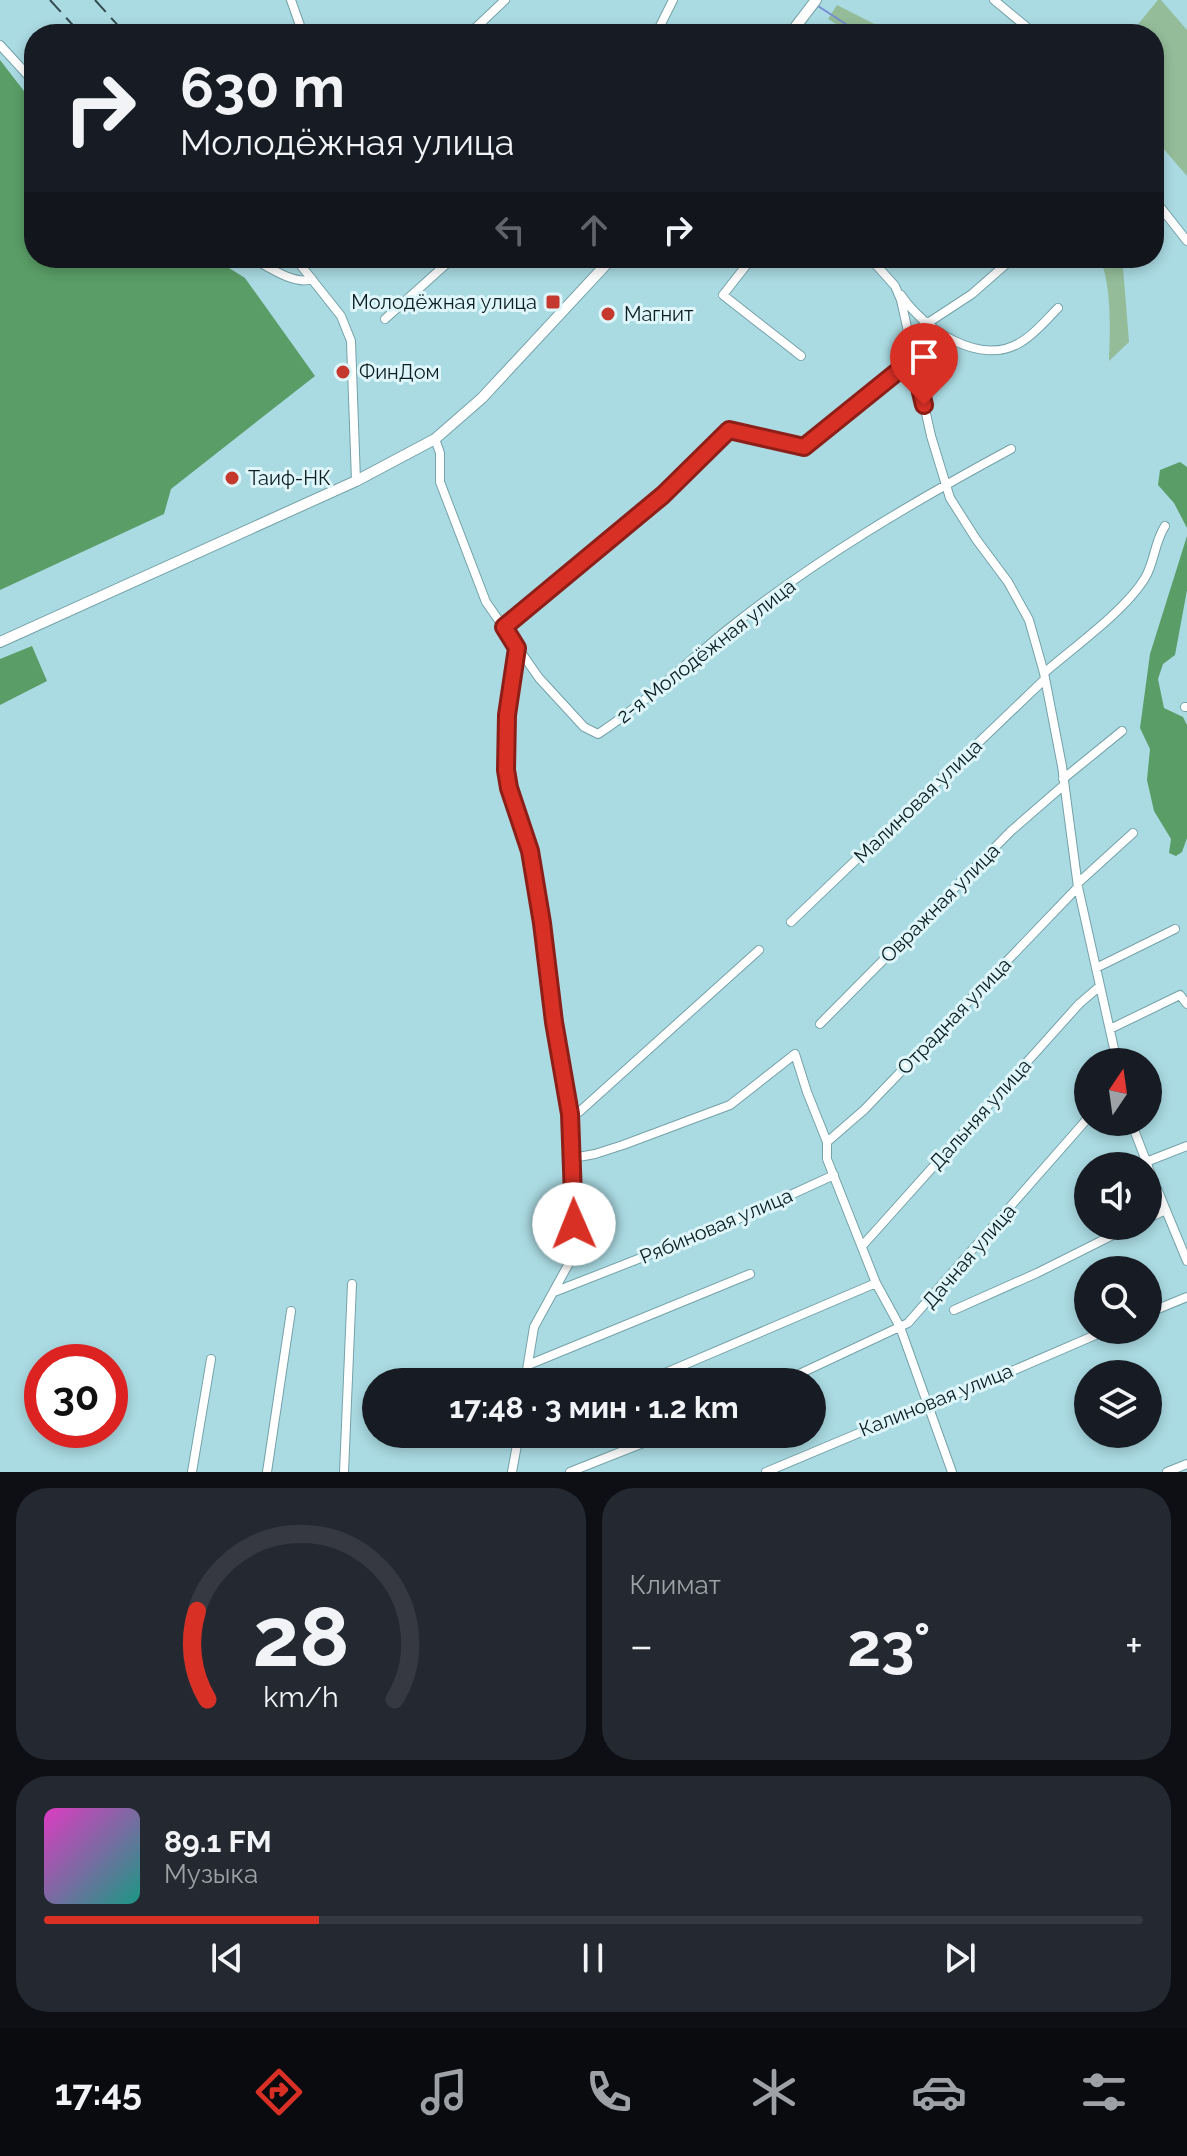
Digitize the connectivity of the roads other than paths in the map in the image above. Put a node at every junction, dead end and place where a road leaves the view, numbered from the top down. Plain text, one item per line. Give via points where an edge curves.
1 (291, 0) edge
2 (505, 0) edge
3 (673, 0) edge
4 (816, 0) edge
5 (994, 0) edge
6 (299, 24) edge
7 (480, 24) edge
8 (661, 24) edge
9 (798, 24) edge
10 (1023, 24) edge
11 (0, 45) edge
12 (24, 71) edge
13 (1164, 212) edge
14 (1187, 241) edge
15 (272, 268) edge
16 (303, 268) edge
17 (442, 268) edge
18 (603, 268) edge
19 (744, 268) edge
20 (879, 268) edge
21 (1002, 268) edge
22 (312, 279) junction
23 (895, 286) junction
24 (1058, 308) dead end
25 (385, 319) dead end
26 (926, 322) junction
27 (908, 336) junction
28 (801, 356) dead end
29 (913, 359) junction
30 (435, 439) junction
31 (1011, 449) dead end
32 (356, 481) junction
33 (946, 484) junction
34 (1165, 526) dead end
35 (504, 627) junction
36 (0, 642) edge
37 (517, 648) junction
38 (1045, 676) junction
39 (1122, 731) dead end
40 (1064, 782) junction
41 (1133, 833) dead end
42 (1078, 885) junction
43 (791, 922) dead end
44 (1175, 929) dead end
45 (759, 950) dead end
46 (1096, 968) junction
47 (1100, 986) junction
48 (1187, 1004) edge
49 (820, 1024) dead end
50 (1110, 1029) junction
51 (1114, 1048) edge
52 (570, 1114) junction
53 (1074, 1134) edge
54 (827, 1142) junction
55 (1187, 1146) edge
56 (573, 1158) junction
57 (1162, 1158) edge
58 (834, 1175) junction
59 (1162, 1201) edge
60 (1166, 1210) junction
61 (1162, 1212) edge
62 (1103, 1240) edge
63 (1183, 1242) edge
64 (863, 1245) junction
65 (1187, 1261) edge
66 (750, 1274) dead end
67 (876, 1283) junction
68 (352, 1284) dead end
69 (553, 1293) junction
70 (1187, 1297) edge
71 (1162, 1307) edge
72 (954, 1310) dead end
73 (291, 1311) dead end
74 (900, 1327) junction
75 (1075, 1344) edge
76 (211, 1359) dead end
77 (528, 1365) junction
78 (527, 1368) edge
79 (677, 1368) edge
80 (812, 1368) edge
81 (928, 1404) junction
82 (517, 1448) edge
83 (631, 1448) edge
84 (1187, 1464) edge
85 (192, 1472) edge
86 (267, 1472) edge
87 (344, 1472) edge
88 (512, 1472) edge
89 (570, 1472) edge
90 (766, 1472) edge
91 (952, 1472) edge
92 (1167, 1472) edge

1 - 6 street
2 - 7 street
3 - 8 street
4 - 9 main road
5 - 10 street
11 - 12 street
13 - 14 street
15 - 22 street via 305,282
16 - 22 street
17 - 25 street
18 - 30 main road via 482,398
19 - 28 street via 723,295
20 - 23 street
21 - 26 street
22 - 32 street via 341,316 351,341
23 - 26 street
23 - 27 street
24 - 26 street via 1022,342 1001,349 968,345
26 - 27 street
27 - 29 street
29 - 33 street
29 - 35 street via 804,447 729,430 663,495
30 - 32 main road
30 - 35 street, 2-я Молодёжная улица via 440,482 486,602
31 - 33 street, 2-я Молодёжная улица
32 - 36 main road
33 - 37 street, 2-я Молодёжная улица via 799,578 598,734 560,703
33 - 38 street via 1029,620
34 - 38 street, Малиновая улица via 1140,586
35 - 37 street, 2-я Молодёжная улица
37 - 52 street via 506,770 535,874
38 - 40 street
38 - 43 street, Малиновая улица
39 - 40 street, Овражная улица
40 - 42 street
40 - 49 street, Овражная улица
41 - 42 street, Отрадная улица
42 - 46 street
42 - 54 street, Отрадная улица via 864,1110
44 - 46 street
45 - 52 street via 579,1112
46 - 47 street
47 - 50 street
47 - 64 street, Дальняя улица
48 - 50 street via 1180,995
50 - 51 street
52 - 56 street
53 - 74 street, Дачная улица via 925,1307
54 - 56 street via 795,1054 730,1105
54 - 58 street
55 - 57 street
56 - 69 street via 573,1244
58 - 64 street
58 - 69 street, Рябиновая улица
59 - 60 street
60 - 61 street
60 - 63 street
62 - 72 street
63 - 65 street
64 - 67 street
66 - 77 street
67 - 74 street
67 - 79 street
68 - 87 street
69 - 77 street via 534,1327
70 - 71 street
73 - 86 street
74 - 80 street, Дачная улица
74 - 81 street
75 - 81 street, Калиновая улица
76 - 85 street
77 - 78 street
81 - 90 street, Калиновая улица
81 - 91 street
82 - 88 street
83 - 89 street
84 - 92 street

